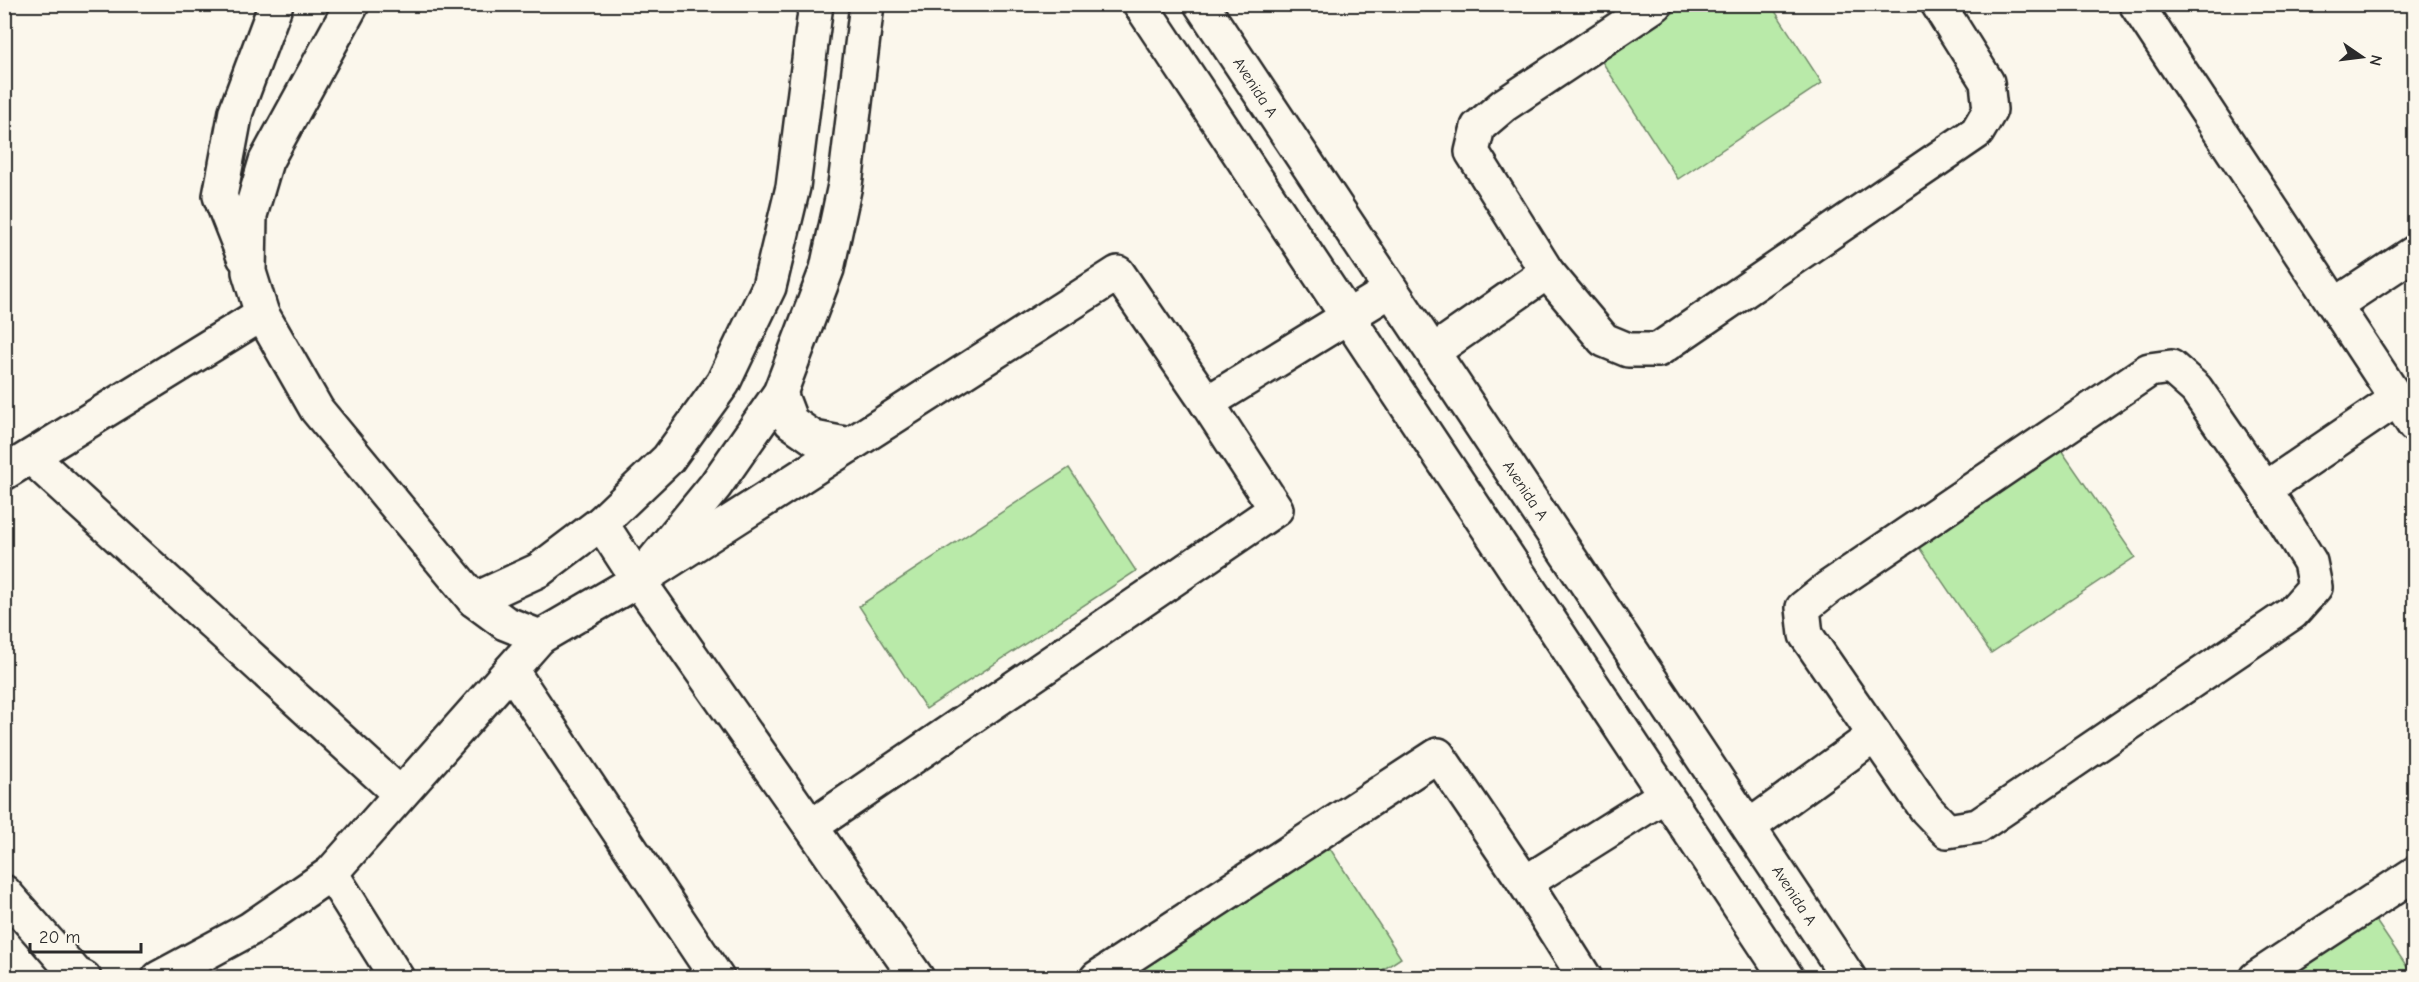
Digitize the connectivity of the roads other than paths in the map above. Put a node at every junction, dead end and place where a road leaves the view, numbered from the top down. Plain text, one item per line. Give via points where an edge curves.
1 (276, 4) edge
2 (352, 4) edge
3 (816, 4) edge
4 (867, 4) edge
5 (1140, 4) edge
6 (1202, 4) edge
7 (1656, 4) edge
8 (2136, 4) edge
9 (1946, 7) edge
10 (2415, 253) edge
11 (249, 272) junction
12 (1547, 272) junction
13 (1391, 290) junction
14 (2335, 305) junction
15 (262, 315) junction
16 (1348, 318) junction
17 (1434, 351) junction
18 (780, 393) junction
19 (1207, 403) junction
20 (2406, 412) edge
21 (850, 445) junction
22 (18, 465) edge
23 (2265, 489) junction
24 (601, 523) junction
25 (638, 580) junction
26 (474, 600) junction
27 (540, 637) junction
28 (511, 670) junction
29 (1875, 735) junction
30 (400, 794) junction
31 (1665, 795) junction
32 (812, 826) junction
33 (1750, 826) junction
34 (331, 873) junction
35 (2415, 874) edge
36 (1525, 883) junction
37 (4, 892) edge
38 (84, 978) edge
39 (159, 978) edge
40 (397, 978) edge
41 (717, 978) edge
42 (917, 978) edge
43 (1097, 978) edge
44 (1585, 978) edge
45 (1787, 978) edge
46 (1849, 978) edge
47 (2256, 978) edge

1 - 11 street via 236,111 220,196
2 - 11 street via 266,161 250,215
3 - 24 street via 794,188 769,287 723,383 668,459
4 - 18 street via 845,185 827,269
5 - 16 street
6 - 13 street, Avenida A
7 - 12 street via 1504,105 1478,127 1472,152
8 - 14 street
9 - 12 street via 1987,82 1990,110 1977,132 1658,350 1628,350 1604,340
10 - 14 street
11 - 15 street
12 - 17 street
13 - 16 street
13 - 17 street, Avenida A
14 - 20 street
15 - 22 street
15 - 26 street via 318,410
16 - 19 street
16 - 31 street
17 - 33 street, Avenida A
18 - 21 street via 791,422 814,438
18 - 25 street via 715,486
19 - 21 street via 1118,273
19 - 32 street via 1276,509
20 - 23 street
21 - 25 street
22 - 30 street
23 - 29 street via 2310,562 2315,587 2292,613 1978,826 1947,831 1926,809
23 - 29 street via 2196,389 2171,367 2149,370 1803,608 1806,635
24 - 25 street
24 - 26 street via 538,570
25 - 27 street
25 - 32 street
26 - 27 street via 505,623
27 - 28 street
28 - 30 street
28 - 41 street
29 - 33 street
30 - 34 street
31 - 36 street
31 - 45 street
32 - 42 street
33 - 46 street, Avenida A
34 - 39 street via 250,929
34 - 40 street
35 - 47 street
36 - 43 street via 1438,755
36 - 44 street
37 - 38 street via 76,974

